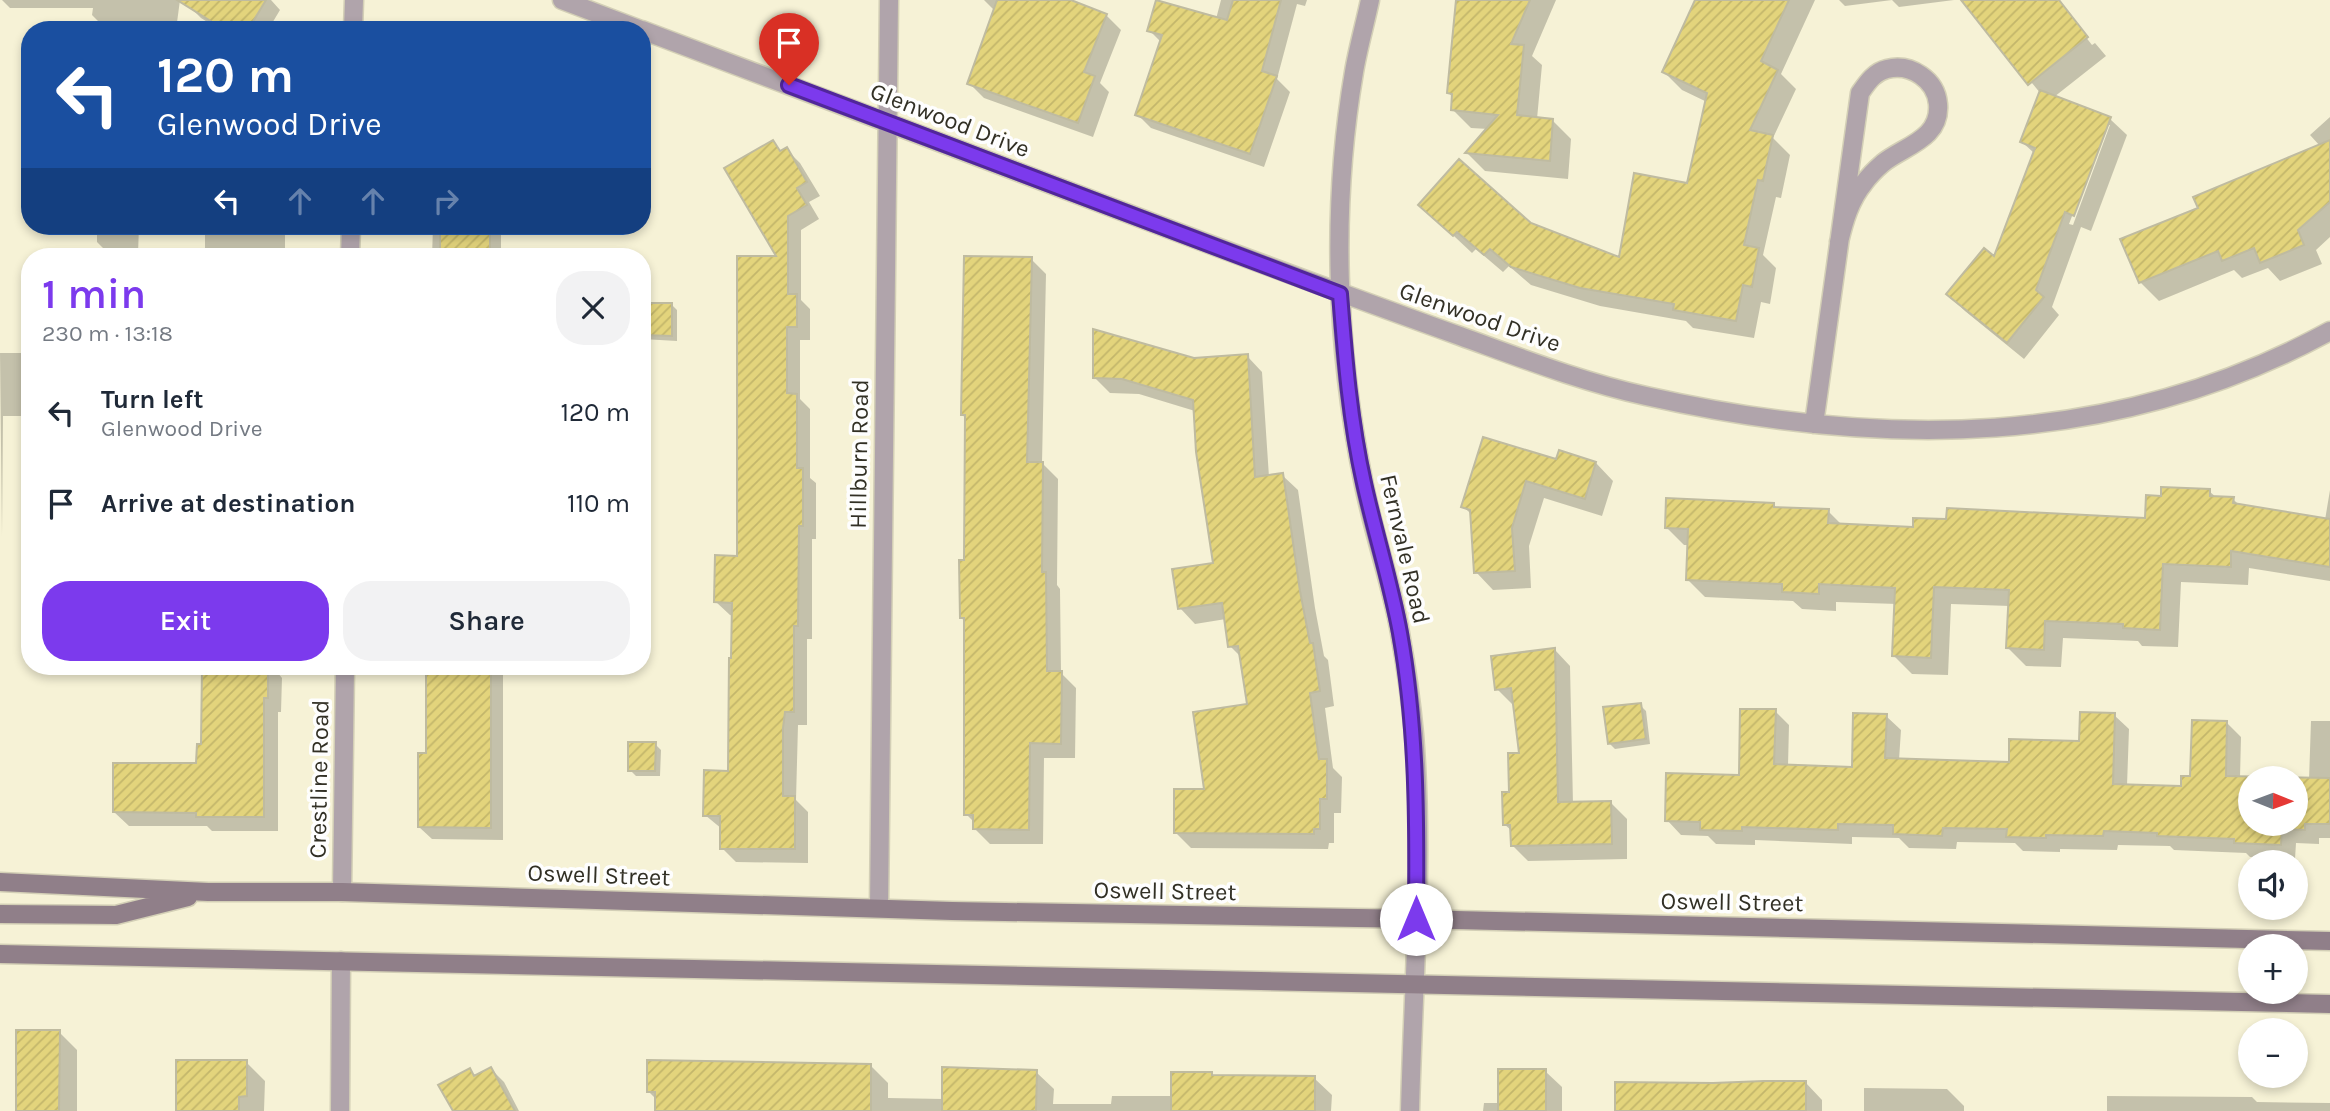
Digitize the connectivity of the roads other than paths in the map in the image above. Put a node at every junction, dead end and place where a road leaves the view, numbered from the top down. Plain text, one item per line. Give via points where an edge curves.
1 (354, 0) edge
2 (562, 0) edge
3 (889, 0) edge
4 (1370, 0) edge
5 (353, 21) edge
6 (618, 21) edge
7 (651, 33) edge
8 (887, 122) junction
9 (1839, 242) junction
10 (1340, 294) junction
11 (2330, 331) edge
12 (1814, 424) junction
13 (345, 675) edge
14 (0, 882) edge
15 (208, 892) junction
16 (342, 892) junction
17 (879, 908) junction
18 (0, 914) edge
19 (1416, 919) junction
20 (2330, 941) edge
21 (0, 954) edge
22 (341, 961) junction
23 (1413, 984) junction
24 (2330, 1004) edge
25 (340, 1111) edge
26 (1409, 1111) edge

1 - 5 street
2 - 6 street, Glenwood Drive
3 - 8 street, Hillburn Road
4 - 10 street, Fernvale Road via 1354,72 1343,166
7 - 8 street, Glenwood Drive
8 - 10 street, Glenwood Drive
8 - 17 street, Hillburn Road
9 - 9 street via 1860,93 1870,78 1886,69 1904,68 1920,74 1933,88 1938,105 1936,124 1924,139 1884,163 1863,184 1846,213
9 - 12 street
10 - 12 street, Glenwood Drive via 1556,370 1643,395
10 - 19 street, Fernvale Road via 1354,428 1400,632 1414,733
11 - 12 street, Glenwood Drive via 2227,379 2145,405 2062,422 1978,431
13 - 16 street, Crestline Road
14 - 15 main road, Oswell Street
15 - 16 main road, Oswell Street
15 - 18 main road via 116,915
16 - 17 main road, Oswell Street
17 - 19 main road, Oswell Street
19 - 20 main road, Oswell Street
19 - 23 street, Fernvale Road
21 - 22 main road
22 - 23 main road
22 - 25 street
23 - 24 main road
23 - 26 street, Fernvale Road

